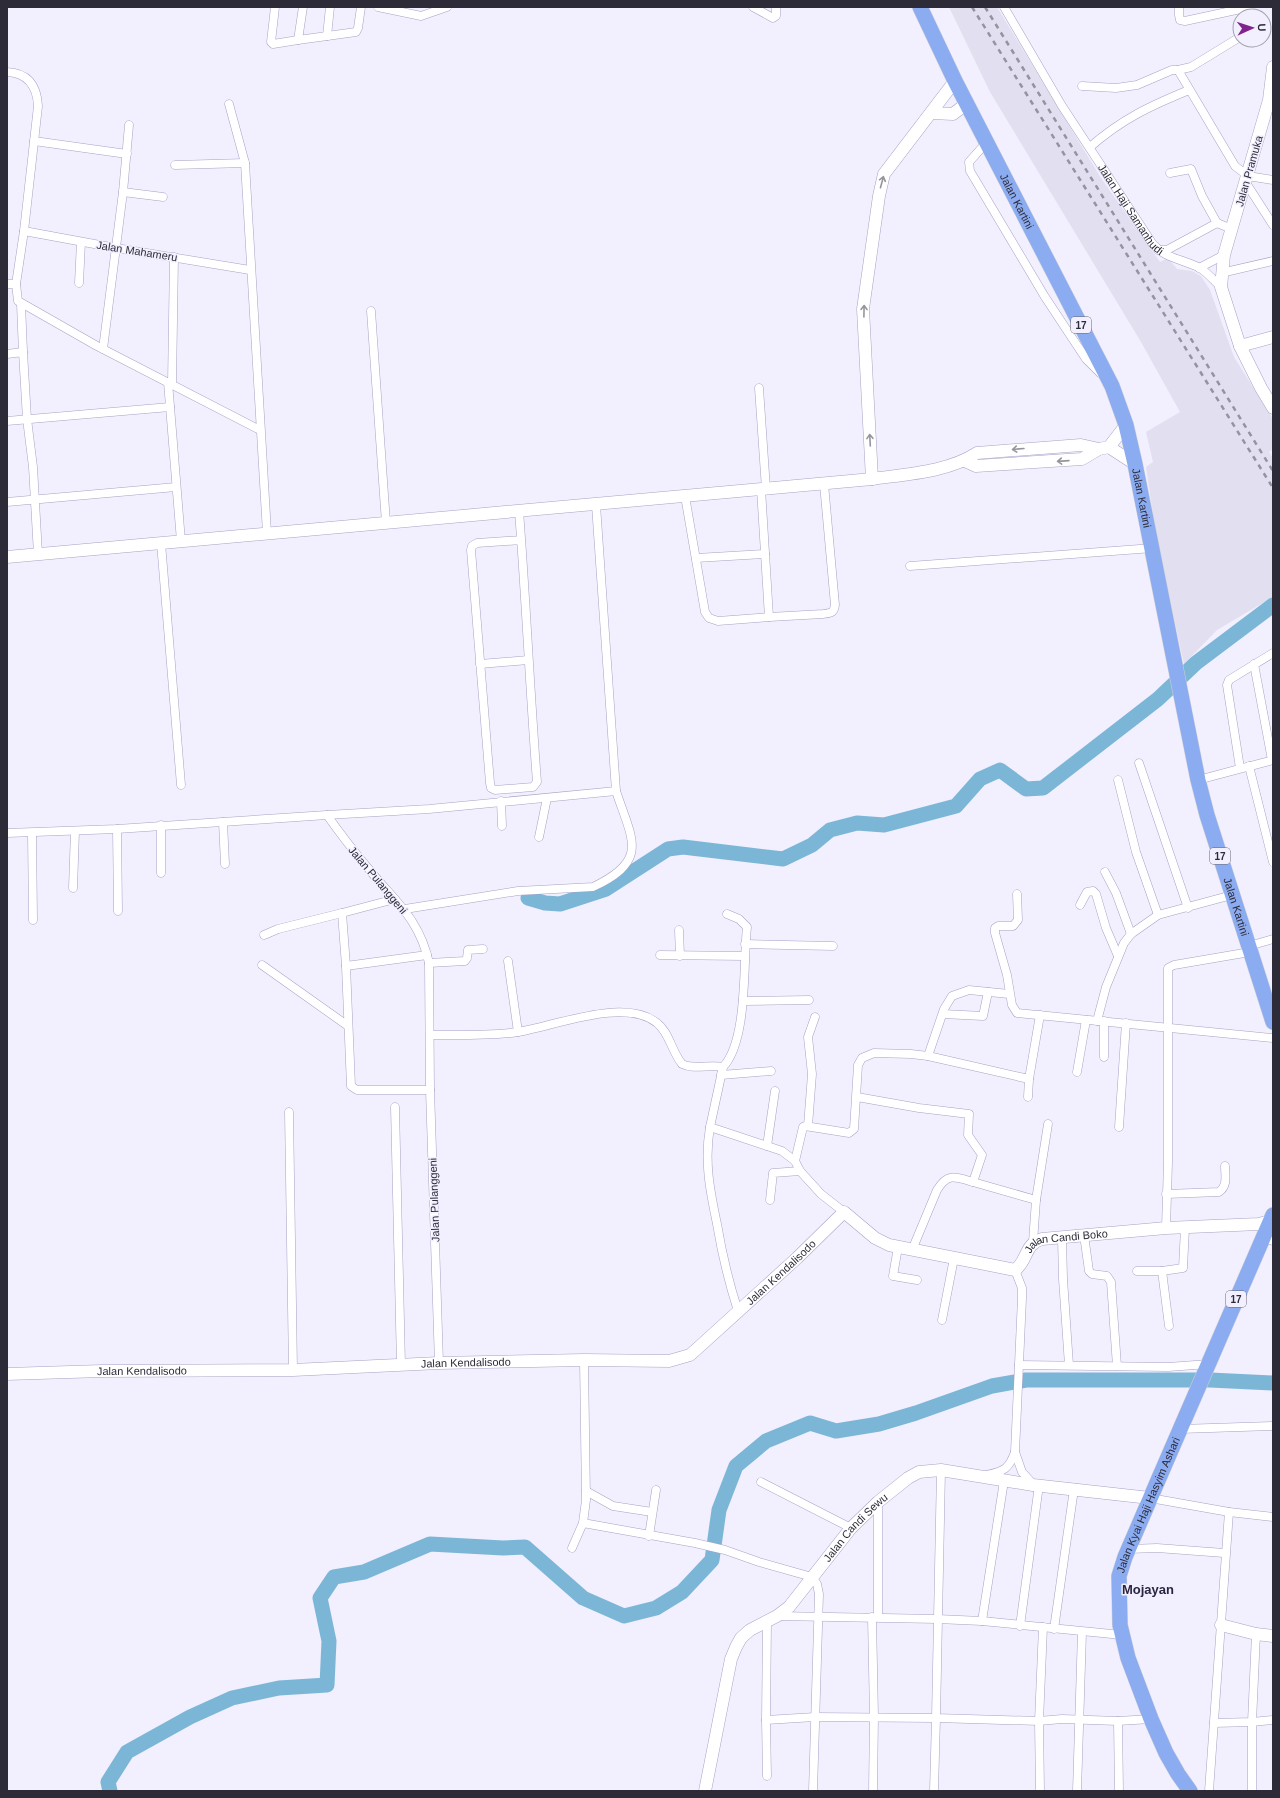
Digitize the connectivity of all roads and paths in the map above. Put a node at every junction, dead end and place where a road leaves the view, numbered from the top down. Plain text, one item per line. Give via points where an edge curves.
1 (275, 7) edge
2 (303, 7) edge
3 (330, 7) edge
4 (361, 7) edge
5 (378, 7) edge
6 (422, 7) edge
7 (447, 7) edge
8 (753, 7) edge
9 (776, 7) edge
10 (920, 7) edge
11 (1004, 7) edge
12 (1179, 7) edge
13 (1250, 7) edge
14 (389, 8) edge
15 (421, 16) junction
16 (327, 36) junction
17 (298, 40) junction
18 (1232, 42) edge
19 (1273, 67) edge
20 (1178, 70) junction
21 (7, 72) edge
22 (955, 81) junction
23 (1082, 86) dead end
24 (1189, 90) junction
25 (1271, 100) edge
26 (229, 104) dead end
27 (966, 104) junction
28 (932, 113) junction
29 (129, 126) dead end
30 (34, 141) junction
31 (986, 143) junction
32 (1090, 147) junction
33 (127, 154) junction
34 (245, 163) junction
35 (175, 165) dead end
36 (1170, 172) dead end
37 (1247, 179) junction
38 (1273, 180) edge
39 (123, 192) junction
40 (163, 197) dead end
41 (1217, 223) junction
42 (1273, 226) edge
43 (1232, 229) junction
44 (24, 231) junction
45 (82, 242) junction
46 (116, 248) junction
47 (1158, 250) junction
48 (1224, 255) junction
49 (174, 257) junction
50 (1273, 261) edge
51 (1199, 268) junction
52 (250, 270) junction
53 (1221, 273) junction
54 (79, 283) dead end
55 (7, 284) edge
56 (16, 284) junction
57 (1221, 288) junction
58 (21, 304) junction
59 (371, 311) dead end
60 (1273, 337) edge
61 (1240, 346) junction
62 (103, 349) junction
63 (24, 352) junction
64 (7, 354) edge
65 (170, 383) junction
66 (1112, 386) junction
67 (760, 388) dead end
68 (170, 407) junction
69 (1273, 408) edge
70 (27, 419) junction
71 (7, 421) edge
72 (1126, 425) junction
73 (260, 430) junction
74 (1081, 446) junction
75 (1104, 448) junction
76 (1082, 459) junction
77 (965, 461) junction
78 (1135, 464) junction
79 (872, 479) junction
80 (824, 484) junction
81 (176, 487) junction
82 (763, 489) junction
83 (684, 496) junction
84 (35, 499) junction
85 (7, 502) edge
86 (596, 505) junction
87 (519, 511) junction
88 (386, 522) junction
89 (267, 533) junction
90 (521, 540) junction
91 (181, 541) junction
92 (161, 543) junction
93 (1153, 548) junction
94 (38, 554) junction
95 (765, 554) junction
96 (7, 557) edge
97 (696, 558) junction
98 (910, 566) dead end
99 (769, 617) junction
100 (1273, 653) edge
101 (528, 660) junction
102 (480, 664) junction
103 (1254, 664) junction
104 (1272, 760) edge
105 (1139, 763) dead end
106 (1249, 766) junction
107 (1240, 768) junction
108 (1118, 780) dead end
109 (1198, 780) junction
110 (181, 784) dead end
111 (616, 791) junction
112 (547, 798) junction
113 (501, 802) junction
114 (327, 815) junction
115 (223, 822) junction
116 (161, 825) junction
117 (502, 826) dead end
118 (117, 829) junction
119 (75, 831) junction
120 (7, 833) edge
121 (32, 833) junction
122 (540, 837) dead end
123 (1273, 862) edge
124 (225, 864) dead end
125 (1105, 872) dead end
126 (161, 873) dead end
127 (73, 888) dead end
128 (1017, 894) dead end
129 (1232, 895) junction
130 (399, 903) junction
131 (1080, 905) dead end
132 (1188, 908) junction
133 (118, 910) dead end
134 (727, 914) dead end
135 (1158, 915) junction
136 (342, 917) junction
137 (33, 920) dead end
138 (679, 930) dead end
139 (1131, 934) junction
140 (264, 935) dead end
141 (1273, 939) edge
142 (745, 944) junction
143 (833, 946) dead end
144 (483, 949) dead end
145 (1250, 949) junction
146 (660, 954) dead end
147 (680, 956) junction
148 (744, 956) junction
149 (1118, 956) junction
150 (428, 959) junction
151 (508, 962) dead end
152 (262, 965) dead end
153 (346, 966) junction
154 (988, 992) junction
155 (1009, 994) junction
156 (809, 1000) dead end
157 (743, 1001) junction
158 (943, 1014) junction
159 (1040, 1015) junction
160 (815, 1017) dead end
161 (1086, 1020) junction
162 (1101, 1021) junction
163 (1126, 1022) junction
164 (1273, 1022) edge
165 (348, 1026) junction
166 (1168, 1027) junction
167 (518, 1032) junction
168 (430, 1035) junction
169 (1273, 1038) edge
170 (928, 1056) junction
171 (1104, 1057) dead end
172 (722, 1071) junction
173 (771, 1071) dead end
174 (1078, 1072) dead end
175 (1030, 1079) junction
176 (430, 1090) junction
177 (775, 1091) dead end
178 (857, 1097) junction
179 (1028, 1098) dead end
180 (395, 1107) dead end
181 (289, 1112) dead end
182 (1048, 1124) dead end
183 (808, 1126) junction
184 (710, 1127) junction
185 (1119, 1127) dead end
186 (767, 1146) junction
187 (795, 1161) junction
188 (1225, 1166) dead end
189 (800, 1171) junction
190 (973, 1182) junction
191 (1166, 1194) junction
192 (770, 1200) dead end
193 (1036, 1200) junction
194 (844, 1212) junction
195 (1272, 1219) edge
196 (1166, 1228) junction
197 (1185, 1228) junction
198 (1084, 1235) junction
199 (1062, 1238) junction
200 (1268, 1239) edge
201 (1033, 1242) junction
202 (898, 1247) junction
203 (912, 1250) junction
204 (954, 1258) junction
205 (1015, 1270) junction
206 (1137, 1271) dead end
207 (1162, 1271) junction
208 (917, 1280) dead end
209 (738, 1311) junction
210 (942, 1320) dead end
211 (1169, 1326) dead end
212 (584, 1360) junction
213 (439, 1363) junction
214 (401, 1365) junction
215 (1069, 1365) junction
216 (1117, 1366) junction
217 (1018, 1369) junction
218 (293, 1370) junction
219 (1206, 1370) junction
220 (7, 1374) edge
221 (1273, 1426) edge
222 (1180, 1429) junction
223 (1015, 1452) junction
224 (941, 1470) junction
225 (979, 1475) junction
226 (1004, 1481) junction
227 (761, 1482) dead end
228 (1036, 1485) junction
229 (586, 1490) junction
230 (656, 1490) dead end
231 (1074, 1490) junction
232 (1150, 1498) junction
233 (878, 1502) junction
234 (652, 1512) junction
235 (1228, 1512) junction
236 (1273, 1517) edge
237 (583, 1523) junction
238 (851, 1528) junction
239 (649, 1536) junction
240 (572, 1548) dead end
241 (1128, 1549) junction
242 (1224, 1553) junction
243 (812, 1577) junction
244 (818, 1617) junction
245 (875, 1617) junction
246 (937, 1618) junction
247 (772, 1619) junction
248 (982, 1621) junction
249 (1221, 1625) junction
250 (1020, 1626) junction
251 (1043, 1627) junction
252 (1054, 1629) junction
253 (1082, 1632) junction
254 (1256, 1634) junction
255 (1122, 1635) junction
256 (1273, 1636) edge
257 (815, 1717) junction
258 (874, 1718) junction
259 (936, 1718) junction
260 (1151, 1719) junction
261 (766, 1720) junction
262 (1078, 1720) junction
263 (1273, 1720) edge
264 (1039, 1721) junction
265 (1118, 1721) junction
266 (1252, 1722) junction
267 (1214, 1723) junction
268 (767, 1776) dead end
269 (705, 1791) edge
270 (813, 1791) edge
271 (873, 1791) edge
272 (934, 1791) edge
273 (1040, 1791) edge
274 (1077, 1791) edge
275 (1118, 1791) edge
276 (1190, 1791) edge
277 (1209, 1791) edge
278 (1252, 1791) edge

1 - 17 street via 271,42 273,44
2 - 17 street
3 - 16 street
4 - 16 street via 356,32
5 - 14 street
6 - 15 street
7 - 15 street
8 - 9 street via 773,18 776,16
10 - 22 highway, Jalan Kartini / 17
11 - 32 street, Jalan Haji Samanhudi via 1062,106
12 - 13 street via 1180,20 1185,21
14 - 15 street
16 - 17 street
18 - 20 street via 1191,67
19 - 25 street, Jalan Pramuka
20 - 23 street via 1172,70 1137,85 1116,88
20 - 24 street
21 - 30 street via 27,79 37,94
22 - 27 highway, Jalan Kartini / 17
22 - 28 street
24 - 32 street via 1130,116
24 - 37 street via 1235,166
25 - 37 street, Jalan Pramuka
26 - 34 street
27 - 28 street via 953,114
27 - 31 highway, Jalan Kartini / 17
79 -> 28 street via 863,309 879,196 884,174
29 - 33 street
30 - 33 street
30 - 44 street
31 - 66 highway, Jalan Kartini / 17
31 - 66 street via 969,162 970,171 1086,359
32 - 47 street, Jalan Haji Samanhudi
33 - 39 street
34 - 35 street
34 - 52 street
36 - 41 street via 1191,169
37 - 38 street
37 - 42 street
37 - 43 street, Jalan Pramuka
39 - 40 street
39 - 46 street
41 - 43 street
41 - 47 street via 1167,250
43 - 48 street, Jalan Pramuka
44 - 45 street, Jalan Mahameru
44 - 56 street
45 - 46 street, Jalan Mahameru
45 - 54 street
46 - 49 street, Jalan Mahameru
46 - 62 street
47 - 51 street, Jalan Haji Samanhudi
48 - 51 street
48 - 53 street, Jalan Pramuka
49 - 52 street, Jalan Mahameru
49 - 65 street
50 - 53 street
51 - 57 street, Jalan Haji Samanhudi
52 - 73 street
53 - 57 street, Jalan Haji Samanhudi
55 - 56 street
56 - 58 street via 17,297
57 - 61 street, Jalan Haji Samanhudi
58 - 62 street
58 - 63 street
59 - 88 street
60 - 61 street
61 - 69 street, Jalan Haji Samanhudi
62 - 65 street
63 - 64 street
63 - 70 street
65 - 68 street
65 - 73 street
66 - 72 highway, Jalan Kartini / 17
67 - 82 street
68 - 70 street
68 - 81 street
70 - 71 street
70 - 84 street
72 - 75 street
72 - 78 highway, Jalan Kartini / 17
73 - 89 street
74 - 75 street
74 - 76 street
74 -> 77 street via 977,453
75 - 76 street
75 - 78 street
76 -> 77 street via 976,466
77 - 79 street via 932,470
78 - 93 highway, Jalan Kartini / 17
79 - 80 street
80 - 82 street
80 - 99 street via 834,610 823,614
81 - 84 street
81 - 91 street
82 - 83 street
82 - 95 street
83 - 86 street
83 - 97 street
84 - 85 street
84 - 94 street
86 - 87 street
86 - 111 street
87 - 88 street
87 - 90 street
88 - 89 street
89 - 91 street
90 - 101 street
90 - 102 street via 477,543 472,546
91 - 92 street
92 - 94 street
92 - 110 street
93 - 98 street
93 - 109 highway, Jalan Kartini / 17
94 - 96 street
95 - 97 street
95 - 99 street
97 - 99 street via 705,612 709,618 718,620
100 - 103 street
101 - 102 street
101 - 102 street via 537,782 535,786 530,787 495,790 490,786
103 - 104 street
103 - 107 street via 1230,680 1227,685
104 - 106 street
105 - 132 street
106 - 107 street
106 - 123 street
107 - 109 street
108 - 135 street via 1136,852
109 - 129 highway, Jalan Kartini / 17
111 - 112 street
111 - 130 street via 633,847 630,860 619,873 604,882 593,887 518,891
112 - 113 street
112 - 122 street
113 - 114 street
113 - 117 street
114 - 115 street
114 - 130 street, Jalan Pulanggeni via 344,839
115 - 116 street
115 - 124 street
116 - 118 street
116 - 126 street
118 - 119 street
118 - 133 street
119 - 121 street
119 - 127 street
120 - 121 street
121 - 137 street
125 - 139 street via 1116,893
128 - 155 street via 1018,920 1013,926 995,928 1008,975
129 - 132 street
129 - 145 highway, Jalan Kartini / 17
130 - 136 street
130 - 150 street, Jalan Pulanggeni via 418,931
131 - 149 street via 1087,892 1093,891 1096,894
132 - 135 street
134 - 142 street via 739,919 747,927
135 - 139 street
136 - 140 street
136 - 153 street
138 - 147 street
139 - 149 street
141 - 145 street
142 - 143 street
142 - 148 street
144 - 150 street via 468,950 465,961
145 - 164 highway, Jalan Kartini / 17
145 - 166 street via 1170,966
146 - 147 street
147 - 148 street
148 - 157 street
149 - 162 street via 1106,987
150 - 153 street
150 - 168 street, Jalan Pulanggeni
151 - 167 street
152 - 165 street
153 - 165 street
154 - 155 street
154 - 158 street via 969,990 960,993 949,1000
154 - 158 street via 984,1016
155 - 159 street via 1013,1010 1017,1013
156 - 157 street
157 - 172 street via 736,1042
158 - 170 street
159 - 161 street
159 - 175 street
160 - 183 street via 808,1037 812,1074
161 - 162 street
161 - 174 street
162 - 163 street
162 - 171 street
163 - 166 street
163 - 185 street
165 - 176 street via 353,1089
166 - 169 street
166 - 191 street
167 - 168 street
167 - 172 street via 612,1013 633,1013 656,1022 682,1064 716,1065
168 - 176 street, Jalan Pulanggeni
170 - 175 street
170 - 178 street via 874,1053 862,1058 858,1065
172 - 173 street
172 - 184 street
175 - 179 street
176 - 213 street, Jalan Pulanggeni
177 - 186 street
178 - 183 street via 852,1132
178 - 190 street via 969,1114 967,1133 982,1156
180 - 214 street
181 - 218 street
182 - 193 street
183 - 187 street via 803,1127
184 - 186 street
184 - 209 street via 707,1161 709,1183 721,1248
186 - 187 street via 782,1151
187 - 189 street
188 - 191 street via 1225,1186 1219,1192
189 - 192 street via 773,1173
189 - 194 street via 821,1194
190 - 193 street
190 - 203 street via 953,1177 942,1182
191 - 196 street
193 - 201 street
194 - 202 street via 875,1238
194 - 209 street, Jalan Kendalisodo via 786,1269
195 - 197 street, Jalan Candi Boko
195 - 200 highway, Jalan Kyai Haji Hasyim Ashari / 17
196 - 197 street, Jalan Candi Boko
196 - 198 street, Jalan Candi Boko
197 - 207 street via 1183,1268
198 - 199 street, Jalan Candi Boko
198 - 216 street via 1089,1271 1092,1274 1107,1276 1111,1282
199 - 201 street, Jalan Candi Boko
199 - 215 street
200 - 219 highway, Jalan Kyai Haji Hasyim Ashari / 17
201 - 205 street, Jalan Candi Boko via 1021,1265
202 - 203 street
202 - 208 street via 893,1276
203 - 204 street
204 - 205 street
204 - 210 street
205 - 217 street via 1022,1288
206 - 207 street
207 - 211 street
209 - 212 street, Jalan Kendalisodo via 699,1348 690,1355 678,1359
212 - 213 street, Jalan Kendalisodo
212 - 229 street
213 - 214 street, Jalan Kendalisodo
214 - 218 street, Jalan Kendalisodo
215 - 216 street
215 - 217 street
216 - 219 street
217 - 223 street
218 - 220 street, Jalan Kendalisodo
219 - 222 highway, Jalan Kyai Haji Hasyim Ashari / 17
221 - 222 street
222 - 232 highway, Jalan Kyai Haji Hasyim Ashari / 17
223 - 225 street via 1011,1463 1004,1470
223 - 228 street via 1022,1472
224 - 225 street, Jalan Candi Sewu
224 - 233 street, Jalan Candi Sewu via 919,1472
224 - 246 street
225 - 226 street, Jalan Candi Sewu
226 - 228 street, Jalan Candi Sewu
226 - 248 street
227 - 238 street
228 - 231 street, Jalan Candi Sewu
228 - 250 street
229 - 234 street via 613,1506
229 - 237 street
230 - 234 street
231 - 232 street, Jalan Candi Sewu
231 - 252 street
232 - 235 street
232 - 241 highway, Jalan Kyai Haji Hasyim Ashari / 17
233 - 238 street, Jalan Candi Sewu
233 - 245 street
234 - 239 street
235 - 236 street
235 - 242 street
237 - 239 street
237 - 240 street
238 - 243 street, Jalan Candi Sewu
239 - 243 street via 725,1550
241 - 242 street via 1157,1548
241 - 255 highway, Jalan Kyai Haji Hasyim Ashari / 17 via 1119,1576
242 - 249 street
243 - 244 street via 818,1588
243 - 247 street, Jalan Candi Sewu via 789,1607
244 - 245 street
244 - 247 street
244 - 257 street
245 - 246 street
245 - 258 street
246 - 248 street
246 - 259 street
247 - 261 street
247 - 269 street, Jalan Candi Sewu via 750,1630 741,1638 731,1659
248 - 250 street
249 - 254 street
249 - 267 street
250 - 251 street
251 - 252 street
251 - 264 street
252 - 253 street
253 - 255 street
253 - 262 street
254 - 256 street
254 - 266 street
255 - 260 highway, Jalan Kyai Haji Hasyim Ashari / 17
257 - 258 street
257 - 261 street
257 - 270 street
258 - 259 street
258 - 271 street
259 - 264 street
259 - 272 street
260 - 265 street
260 - 276 highway, Jalan Kyai Haji Hasyim Ashari / 17 via 1166,1753
261 - 268 street
262 - 264 street
262 - 265 street
262 - 274 street
263 - 266 street
264 - 273 street
265 - 275 street
266 - 267 street
266 - 278 street
267 - 277 street

